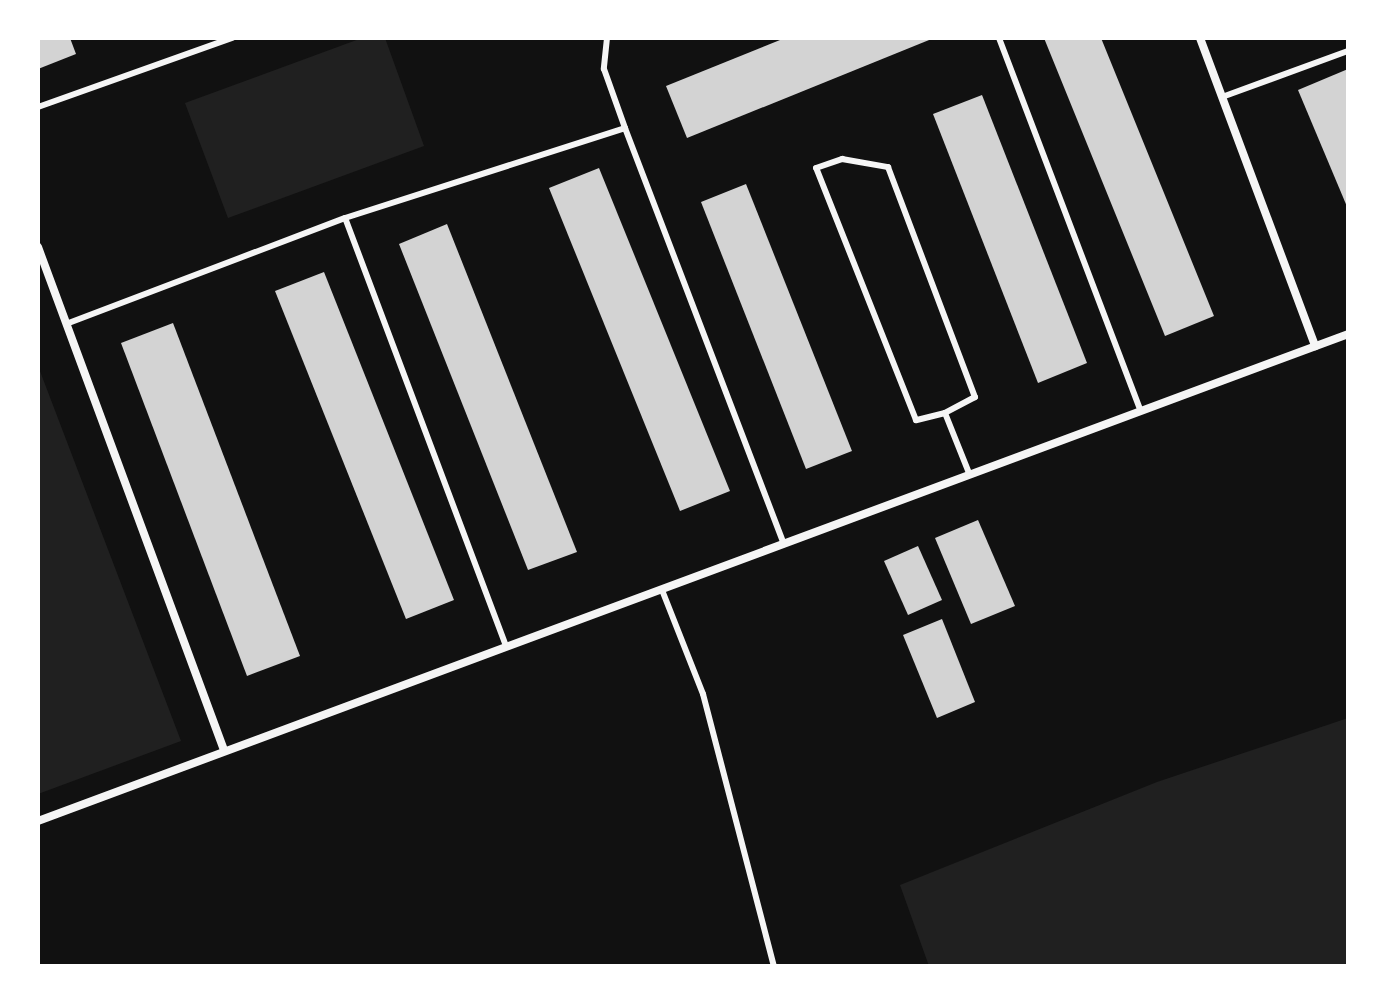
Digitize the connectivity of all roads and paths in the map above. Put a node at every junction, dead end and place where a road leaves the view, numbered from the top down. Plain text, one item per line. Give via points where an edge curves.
1 (232, 38) edge
2 (607, 38) edge
3 (999, 38) edge
4 (1200, 38) edge
5 (1348, 51) edge
6 (1222, 97) junction
7 (38, 107) edge
8 (625, 128) junction
9 (345, 218) junction
10 (38, 247) edge
11 (66, 324) junction
12 (1348, 334) edge
13 (1315, 346) junction
14 (1140, 409) junction
15 (945, 413) junction
16 (969, 473) junction
17 (783, 542) junction
18 (662, 590) junction
19 (506, 646) junction
20 (224, 750) junction
21 (38, 821) edge
22 (774, 966) edge

1 - 7 lane
2 - 8 lane via 604,69
3 - 14 lane
4 - 6 street
5 - 6 lane
6 - 13 street
8 - 9 lane
8 - 17 lane
9 - 11 lane
9 - 19 lane
10 - 11 street
11 - 20 street
12 - 13 street
13 - 14 street
14 - 16 street
15 - 15 lane via 975,397 888,167 842,159 816,168 916,420
15 - 16 lane
16 - 17 street
17 - 18 street
18 - 19 street
18 - 22 lane via 703,694
19 - 20 street
20 - 21 street

